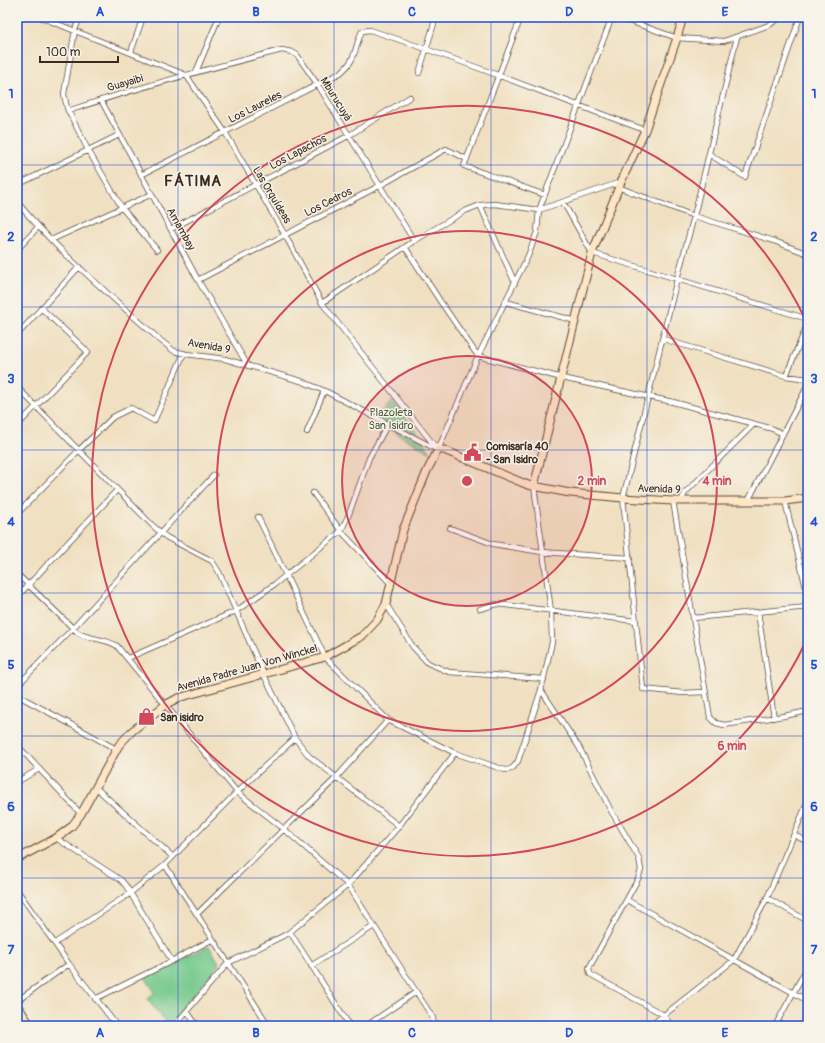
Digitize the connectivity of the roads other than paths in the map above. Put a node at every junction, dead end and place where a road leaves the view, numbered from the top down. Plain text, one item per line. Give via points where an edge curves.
1 (40, 17) edge
2 (80, 17) edge
3 (144, 17) edge
4 (218, 17) edge
5 (436, 17) edge
6 (522, 17) edge
7 (612, 17) edge
8 (618, 17) edge
9 (683, 17) edge
10 (781, 17) edge
11 (800, 17) edge
12 (75, 30) junction
13 (677, 38) junction
14 (737, 38) junction
15 (426, 48) junction
16 (131, 52) junction
17 (196, 72) junction
18 (419, 73) dead end
19 (186, 75) junction
20 (499, 76) junction
21 (318, 85) junction
22 (410, 97) dead end
23 (101, 100) junction
24 (578, 106) junction
25 (68, 111) junction
26 (645, 130) junction
27 (224, 132) junction
28 (119, 135) junction
29 (348, 136) junction
30 (88, 150) junction
31 (709, 154) junction
32 (466, 159) junction
33 (141, 175) junction
34 (17, 185) edge
35 (255, 185) junction
36 (619, 185) junction
37 (379, 186) junction
38 (152, 194) junction
39 (545, 195) junction
40 (17, 202) edge
41 (563, 202) junction
42 (480, 205) junction
43 (122, 208) junction
44 (539, 210) junction
45 (694, 216) junction
46 (38, 227) junction
47 (171, 229) junction
48 (285, 234) junction
49 (51, 240) junction
50 (414, 241) junction
51 (405, 247) junction
52 (17, 250) edge
53 (156, 250) dead end
54 (592, 253) junction
55 (808, 254) edge
56 (79, 267) junction
57 (677, 279) junction
58 (198, 280) junction
59 (515, 283) junction
60 (506, 302) junction
61 (322, 303) junction
62 (41, 308) junction
63 (808, 319) edge
64 (576, 321) junction
65 (808, 323) edge
66 (17, 335) edge
67 (663, 339) junction
68 (184, 353) junction
69 (478, 356) junction
70 (248, 366) junction
71 (786, 376) junction
72 (562, 378) junction
73 (808, 379) edge
74 (808, 385) edge
75 (17, 387) edge
76 (324, 391) junction
77 (648, 397) junction
78 (36, 406) junction
79 (388, 424) junction
80 (754, 424) junction
81 (17, 426) edge
82 (307, 432) dead end
83 (783, 434) junction
84 (79, 450) junction
85 (438, 450) junction
86 (214, 475) dead end
87 (534, 486) junction
88 (117, 490) junction
89 (313, 493) dead end
90 (623, 498) junction
91 (808, 498) edge
92 (673, 501) junction
93 (681, 501) junction
94 (748, 501) junction
95 (785, 501) junction
96 (17, 514) edge
97 (258, 517) dead end
98 (450, 528) dead end
99 (341, 531) junction
100 (161, 532) junction
101 (542, 552) junction
102 (630, 558) junction
103 (17, 574) edge
104 (286, 575) junction
105 (390, 583) junction
106 (28, 586) junction
107 (808, 596) edge
108 (17, 597) edge
109 (386, 604) junction
110 (808, 607) edge
111 (480, 609) dead end
112 (236, 611) junction
113 (551, 611) junction
114 (758, 612) junction
115 (693, 618) junction
116 (636, 620) junction
117 (73, 628) junction
118 (326, 657) junction
119 (128, 658) junction
120 (264, 674) junction
121 (544, 679) junction
122 (17, 686) edge
123 (541, 690) junction
124 (705, 692) junction
125 (17, 695) edge
126 (165, 705) junction
127 (808, 711) edge
128 (774, 718) junction
129 (388, 720) junction
130 (295, 738) junction
131 (17, 745) edge
132 (116, 749) junction
133 (455, 753) junction
134 (39, 769) junction
135 (336, 778) junction
136 (17, 782) edge
137 (95, 787) junction
138 (237, 792) junction
139 (808, 801) edge
140 (81, 814) junction
141 (399, 826) junction
142 (284, 829) junction
143 (794, 835) junction
144 (56, 838) junction
145 (808, 842) edge
146 (173, 857) junction
147 (17, 859) edge
148 (165, 865) junction
149 (348, 885) junction
150 (17, 890) edge
151 (129, 894) junction
152 (767, 898) junction
153 (627, 900) junction
154 (197, 914) junction
155 (808, 921) edge
156 (374, 926) junction
157 (290, 932) junction
158 (213, 939) junction
159 (55, 943) junction
160 (734, 960) junction
161 (172, 961) junction
162 (228, 963) junction
163 (69, 964) junction
164 (312, 966) junction
165 (808, 966) edge
166 (416, 992) junction
167 (793, 993) junction
168 (95, 999) junction
169 (17, 1001) edge
170 (808, 1001) edge
171 (17, 1005) edge
172 (187, 1011) junction
173 (664, 1015) junction
174 (31, 1026) edge
175 (117, 1026) edge
176 (174, 1026) edge
177 (197, 1026) edge
178 (269, 1026) edge
179 (350, 1026) edge
180 (366, 1026) edge
181 (434, 1026) edge
182 (650, 1026) edge
183 (671, 1026) edge
184 (775, 1026) edge

1 - 12 street
2 - 12 street
3 - 16 street
4 - 17 street
5 - 15 street
6 - 20 street
7 - 24 street
8 - 13 street
9 - 13 main road
10 - 14 street via 769,25
11 - 31 street via 745,177
12 - 16 street
12 - 25 street via 64,94
13 - 14 street via 724,41
13 - 26 main road
14 - 31 street
15 - 18 street
15 - 20 street
15 - 21 street, Los Laureles via 370,30 362,30 349,67
16 - 19 street
17 - 19 street, Mburucuyá
17 - 21 street, Mburucuyá via 287,50 297,55
19 - 23 street, Guayaibi
19 - 27 street, Las Orquídeas
20 - 24 street
20 - 32 street
21 - 27 street, Los Laureles
21 - 29 street, Mburucuyá
22 - 29 street, Los Lapachos
23 - 25 street, Guayaibi
23 - 28 street, Amambay
24 - 26 street
24 - 39 street
25 - 30 street
26 - 36 main road
27 - 33 street, Los Laureles
27 - 35 street, Las Orquídeas
28 - 30 street
28 - 33 street, Amambay
29 - 35 street, Los Lapachos
29 - 37 street, Mburucuyá
30 - 34 street
30 - 43 street
31 - 45 street
32 - 37 street, Los Cedros via 446,149
32 - 39 street via 464,166
33 - 38 street, Amambay
35 - 47 street, Los Lapachos
35 - 48 street, Las Orquídeas
36 - 41 street
36 - 45 street
36 - 54 main road
37 - 48 street, Los Cedros
37 - 50 street, Mburucuyá
38 - 43 street
38 - 47 street, Amambay
39 - 44 street
40 - 46 street, Avenida 9
41 - 44 street
41 - 54 street
42 - 44 street via 495,204
42 - 50 street
42 - 59 street
43 - 49 street
43 - 53 street
44 - 59 street via 537,232
45 - 55 street
45 - 57 street
46 - 49 street, Avenida 9
46 - 52 street
47 - 58 street, Amambay
48 - 58 street, Los Cedros
48 - 61 street, Las Orquídeas
49 - 56 street, Avenida 9
50 - 51 street
51 - 61 street
51 - 69 street
54 - 57 street
54 - 64 main road
56 - 62 street
56 - 68 street, Avenida 9 via 160,340 174,350
57 - 63 street
57 - 67 street
58 - 70 street, Amambay
59 - 60 street
60 - 64 street
60 - 69 street
61 - 85 street, Las Orquídeas
62 - 66 street
62 - 78 street via 88,352
64 - 72 main road
65 - 71 street
67 - 71 street
67 - 77 street
68 - 70 street, Avenida 9 via 225,359
68 - 84 street via 154,421 131,408 114,417
69 - 72 street
69 - 85 street
70 - 76 street, Avenida 9 via 301,381
71 - 73 street
72 - 77 street
72 - 87 main road
74 - 83 street
75 - 78 street
76 - 79 street, Avenida 9
76 - 82 street
77 - 80 street
77 - 90 street
78 - 81 street
78 - 84 street
79 - 85 street, Avenida 9
79 - 99 street via 369,458
80 - 83 street
80 - 93 street via 685,493
83 - 94 street
84 - 88 street
84 - 96 street
85 - 87 main road via 444,450
85 - 105 main road, Avenida Padre Juan Von Winckel via 408,516
86 - 100 street
87 - 90 main road, Avenida 9 via 570,493
87 - 101 street
88 - 100 street
88 - 106 street
89 - 99 street
90 - 92 main road, Avenida 9
90 - 102 street
91 - 95 main road, Avenida 9
92 - 93 main road, Avenida 9
92 - 115 street
93 - 94 main road, Avenida 9
94 - 95 main road, Avenida 9
95 - 107 street
97 - 104 street
98 - 101 street via 493,544
99 - 104 street
99 - 105 street
100 - 112 street via 166,538 212,561
100 - 117 street
101 - 102 street
101 - 113 street
102 - 116 street
103 - 106 street
104 - 112 street
104 - 118 street
105 - 109 main road, Avenida Padre Juan Von Winckel
106 - 108 street
106 - 117 street
109 - 118 main road, Avenida Padre Juan Von Winckel via 366,632
109 - 121 street via 413,647 428,663 449,672
110 - 114 street
111 - 113 street via 497,604
112 - 119 street
112 - 120 street
113 - 116 street
113 - 121 street via 552,642
114 - 115 street
114 - 128 street
115 - 124 street
116 - 124 street via 643,689 683,694
117 - 119 street via 82,636 112,643
117 - 122 street
118 - 120 main road, Avenida Padre Juan Von Winckel
118 - 129 street
119 - 126 street
120 - 126 main road, Avenida Padre Juan Von Winckel via 178,698
120 - 130 street
121 - 123 street
123 - 133 street via 515,766 505,770
123 - 153 street via 579,747 610,809 639,858 638,879
124 - 128 street via 710,717 720,725
125 - 132 street
126 - 132 main road, Avenida Padre Juan Von Winckel via 132,731
126 - 138 street
127 - 128 street
129 - 133 street
129 - 135 street
130 - 135 street via 309,756
130 - 138 street
131 - 134 street
132 - 137 main road, Avenida Padre Juan Von Winckel
133 - 141 street
134 - 136 street
134 - 140 street
135 - 141 street
135 - 142 street
137 - 140 main road, Avenida Padre Juan Von Winckel
137 - 146 street
138 - 142 street
138 - 146 street
139 - 143 street
140 - 144 main road, Avenida Padre Juan Von Winckel via 71,827
141 - 149 street
142 - 149 street
142 - 154 street
143 - 145 street
143 - 152 street
144 - 147 main road, Avenida Padre Juan Von Winckel
144 - 151 street via 121,880
146 - 148 street
148 - 151 street
148 - 154 street
149 - 156 street
149 - 157 street
150 - 159 street
151 - 159 street
151 - 161 street
152 - 155 street
152 - 160 street
153 - 160 street
153 - 173 street via 589,971 593,976
154 - 158 street
156 - 164 street
156 - 166 street
157 - 162 street
157 - 164 street
158 - 161 street
158 - 162 street
159 - 163 street
160 - 167 street
160 - 173 street
161 - 168 street
162 - 172 street
162 - 178 street
163 - 168 street
163 - 169 street
164 - 179 street
165 - 167 street
166 - 180 street
166 - 181 street via 433,1018
167 - 170 street
167 - 184 street
168 - 175 street
171 - 174 main road
172 - 176 street
172 - 177 street
173 - 182 street
173 - 183 street

